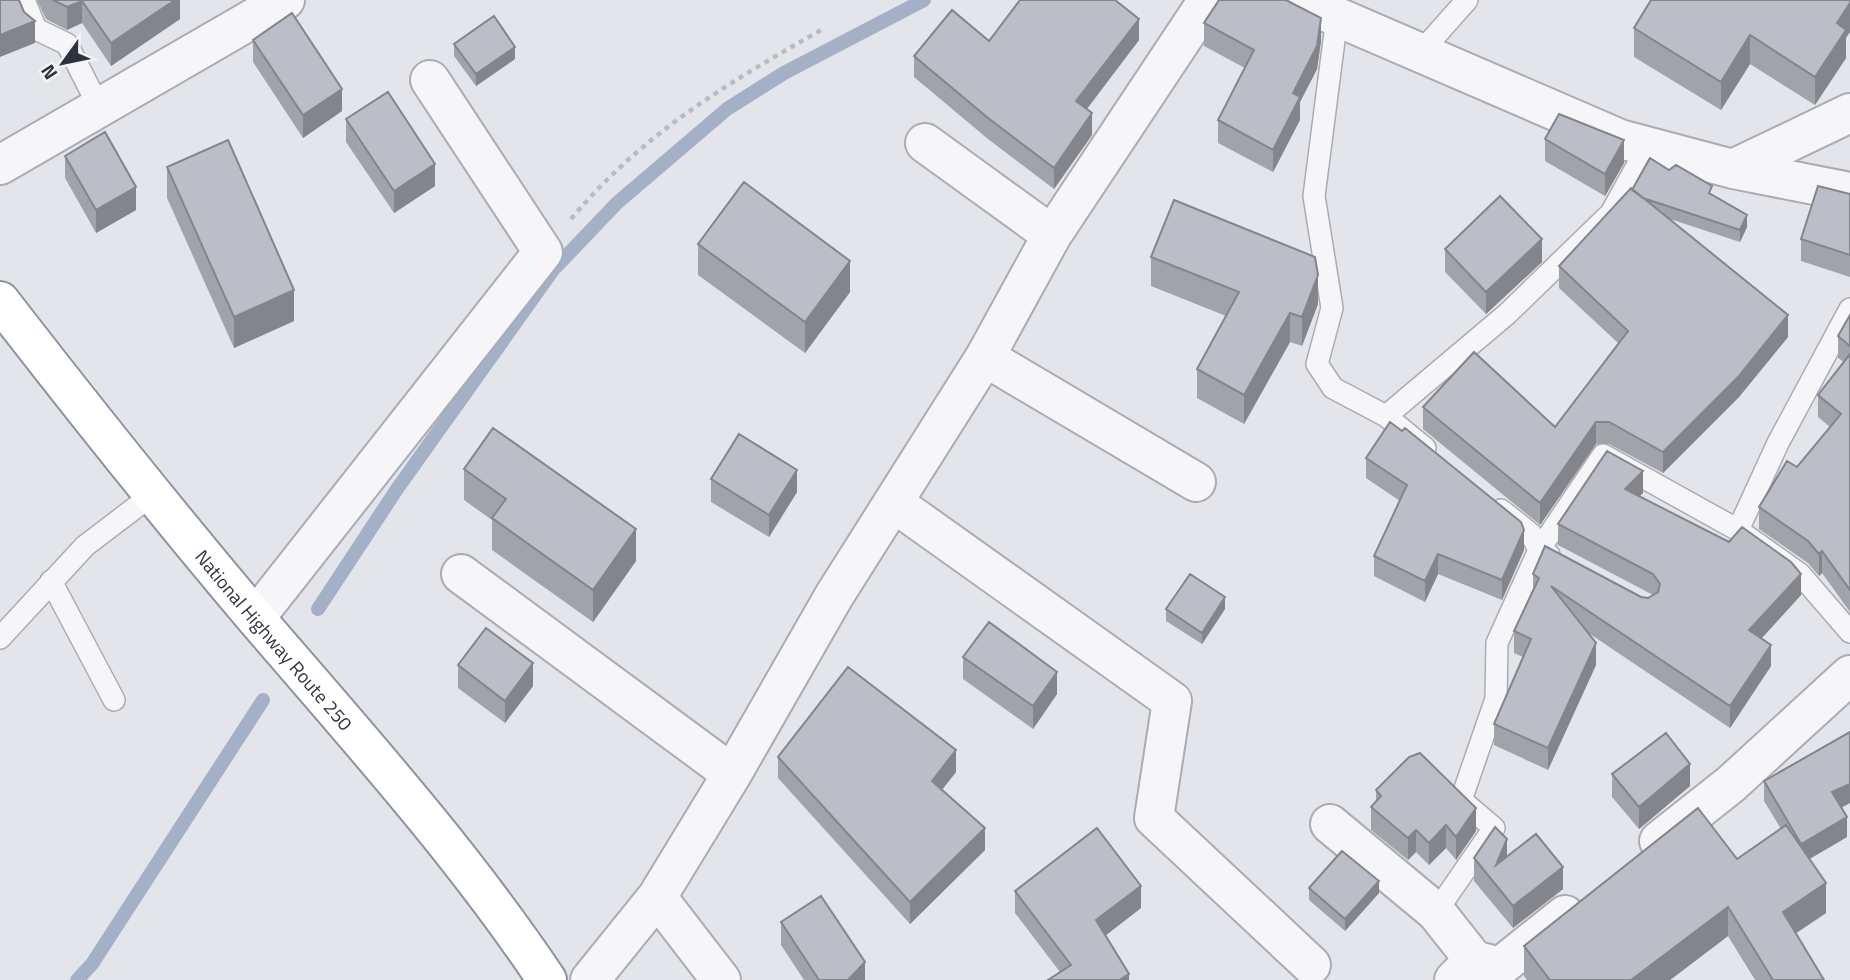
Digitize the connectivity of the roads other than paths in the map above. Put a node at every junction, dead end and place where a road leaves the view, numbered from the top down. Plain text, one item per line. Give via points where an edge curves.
1 (24, 0) edge
2 (285, 0) edge
3 (1208, 0) edge
4 (1298, 0) edge
5 (1467, 0) edge
6 (1337, 17) junction
7 (1420, 53) junction
8 (430, 80) dead end
9 (100, 108) junction
10 (1850, 113) edge
11 (925, 143) dead end
12 (1648, 146) junction
13 (0, 165) edge
14 (1733, 169) junction
15 (1850, 192) edge
16 (1052, 235) junction
17 (0, 301) edge
18 (1850, 309) edge
19 (985, 357) junction
20 (1386, 416) junction
21 (1438, 458) edge
22 (1196, 482) dead end
23 (152, 495) junction
24 (1489, 500) edge
25 (894, 503) junction
26 (1738, 530) junction
27 (1539, 550) junction
28 (1563, 563) edge
29 (461, 574) dead end
30 (51, 581) junction
31 (256, 617) junction
32 (1850, 632) edge
33 (0, 638) edge
34 (1850, 675) edge
35 (114, 700) dead end
36 (732, 774) junction
37 (1330, 824) dead end
38 (1636, 859) edge
39 (1594, 892) edge
40 (657, 897) junction
41 (1436, 912) junction
42 (1311, 965) dead end
43 (1468, 973) edge
44 (547, 980) edge
45 (590, 980) edge
46 (721, 980) edge

1 - 9 lane via 36,29 67,44
2 - 9 street
3 - 16 street
4 - 6 street
5 - 7 lane
6 - 7 street
6 - 20 lane via 1314,196 1332,309 1317,364 1333,388
7 - 12 street via 1620,139
8 - 31 street via 544,252
9 - 13 street
10 - 14 street
11 - 16 street
12 - 14 street
12 - 20 lane via 1611,213 1507,314
14 - 15 street
16 - 19 street
17 - 23 highway, National Highway Route 250
18 - 26 lane via 1778,443
19 - 22 street
19 - 25 street
20 - 21 lane
23 - 30 lane via 85,546
23 - 31 highway, National Highway Route 250
24 - 27 lane via 1531,534
25 - 36 street via 834,596
25 - 42 street via 1172,701 1154,818
26 - 27 lane via 1603,455
26 - 32 lane via 1800,574
27 - 28 lane
27 - 41 lane via 1497,643 1496,699 1461,800 1494,828
29 - 36 street
30 - 33 lane
30 - 35 lane
31 - 44 highway, National Highway Route 250 via 503,913
34 - 38 street via 1731,784
36 - 40 street
37 - 41 street
39 - 43 street via 1500,967
40 - 45 street
40 - 46 street
41 - 43 street

